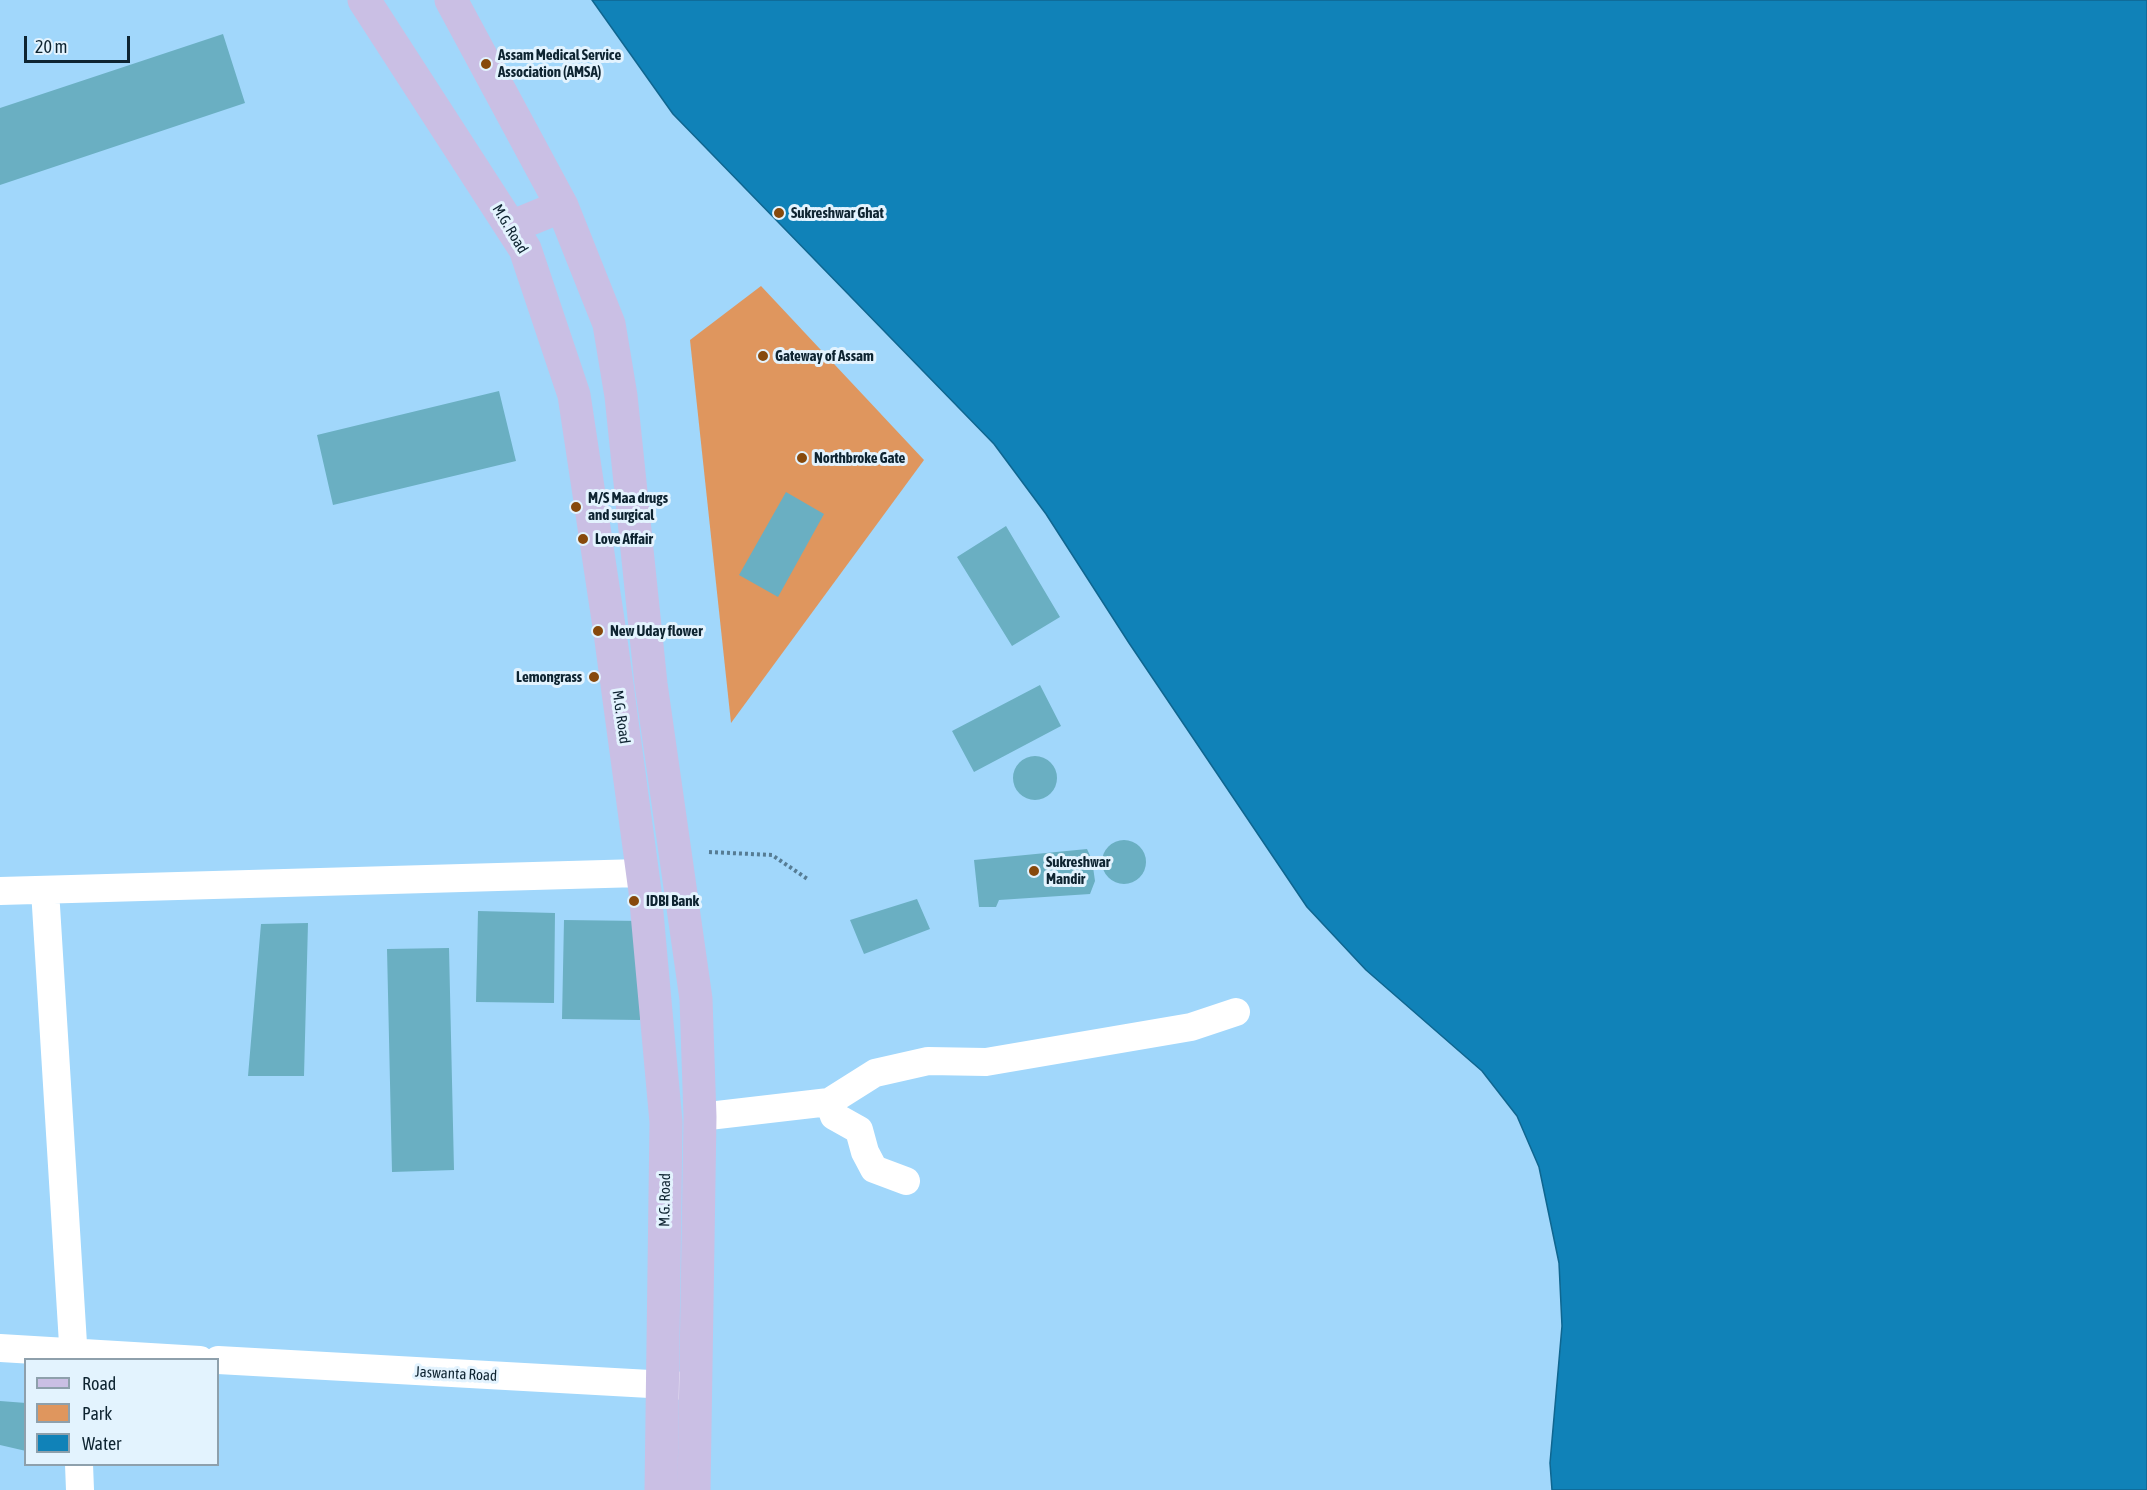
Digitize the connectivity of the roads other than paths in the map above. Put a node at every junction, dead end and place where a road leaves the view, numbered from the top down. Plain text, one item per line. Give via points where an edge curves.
1 (364, 0) edge
2 (451, 0) edge
3 (562, 206) junction
4 (511, 227) junction
5 (45, 890) junction
6 (0, 891) edge
7 (645, 891) junction
8 (1236, 1012) dead end
9 (829, 1102) junction
10 (700, 1117) junction
11 (906, 1181) dead end
12 (0, 1348) edge
13 (74, 1356) edge
14 (158, 1358) edge
15 (219, 1360) edge
16 (662, 1386) junction
17 (695, 1386) junction
18 (79, 1466) edge
19 (80, 1490) edge
20 (661, 1490) edge
21 (694, 1490) edge

1 - 4 main road, M.G. Road
2 - 3 main road
3 - 4 main road
3 - 10 main road via 609,324 621,396 651,684 696,999
4 - 7 main road, M.G. Road via 525,249 574,395
5 - 6 street
5 - 7 street via 640,873
5 - 13 street
7 - 16 main road, M.G. Road via 666,1122
8 - 9 street via 1191,1027 986,1062 928,1061 875,1073
9 - 10 street
9 - 11 street via 834,1116 859,1130 874,1168
10 - 17 main road
12 - 13 street
13 - 14 street
15 - 16 street, Jaswanta Road
16 - 17 street, Jaswanta Road
16 - 20 main road, M.G. Road
17 - 21 main road
18 - 19 street

